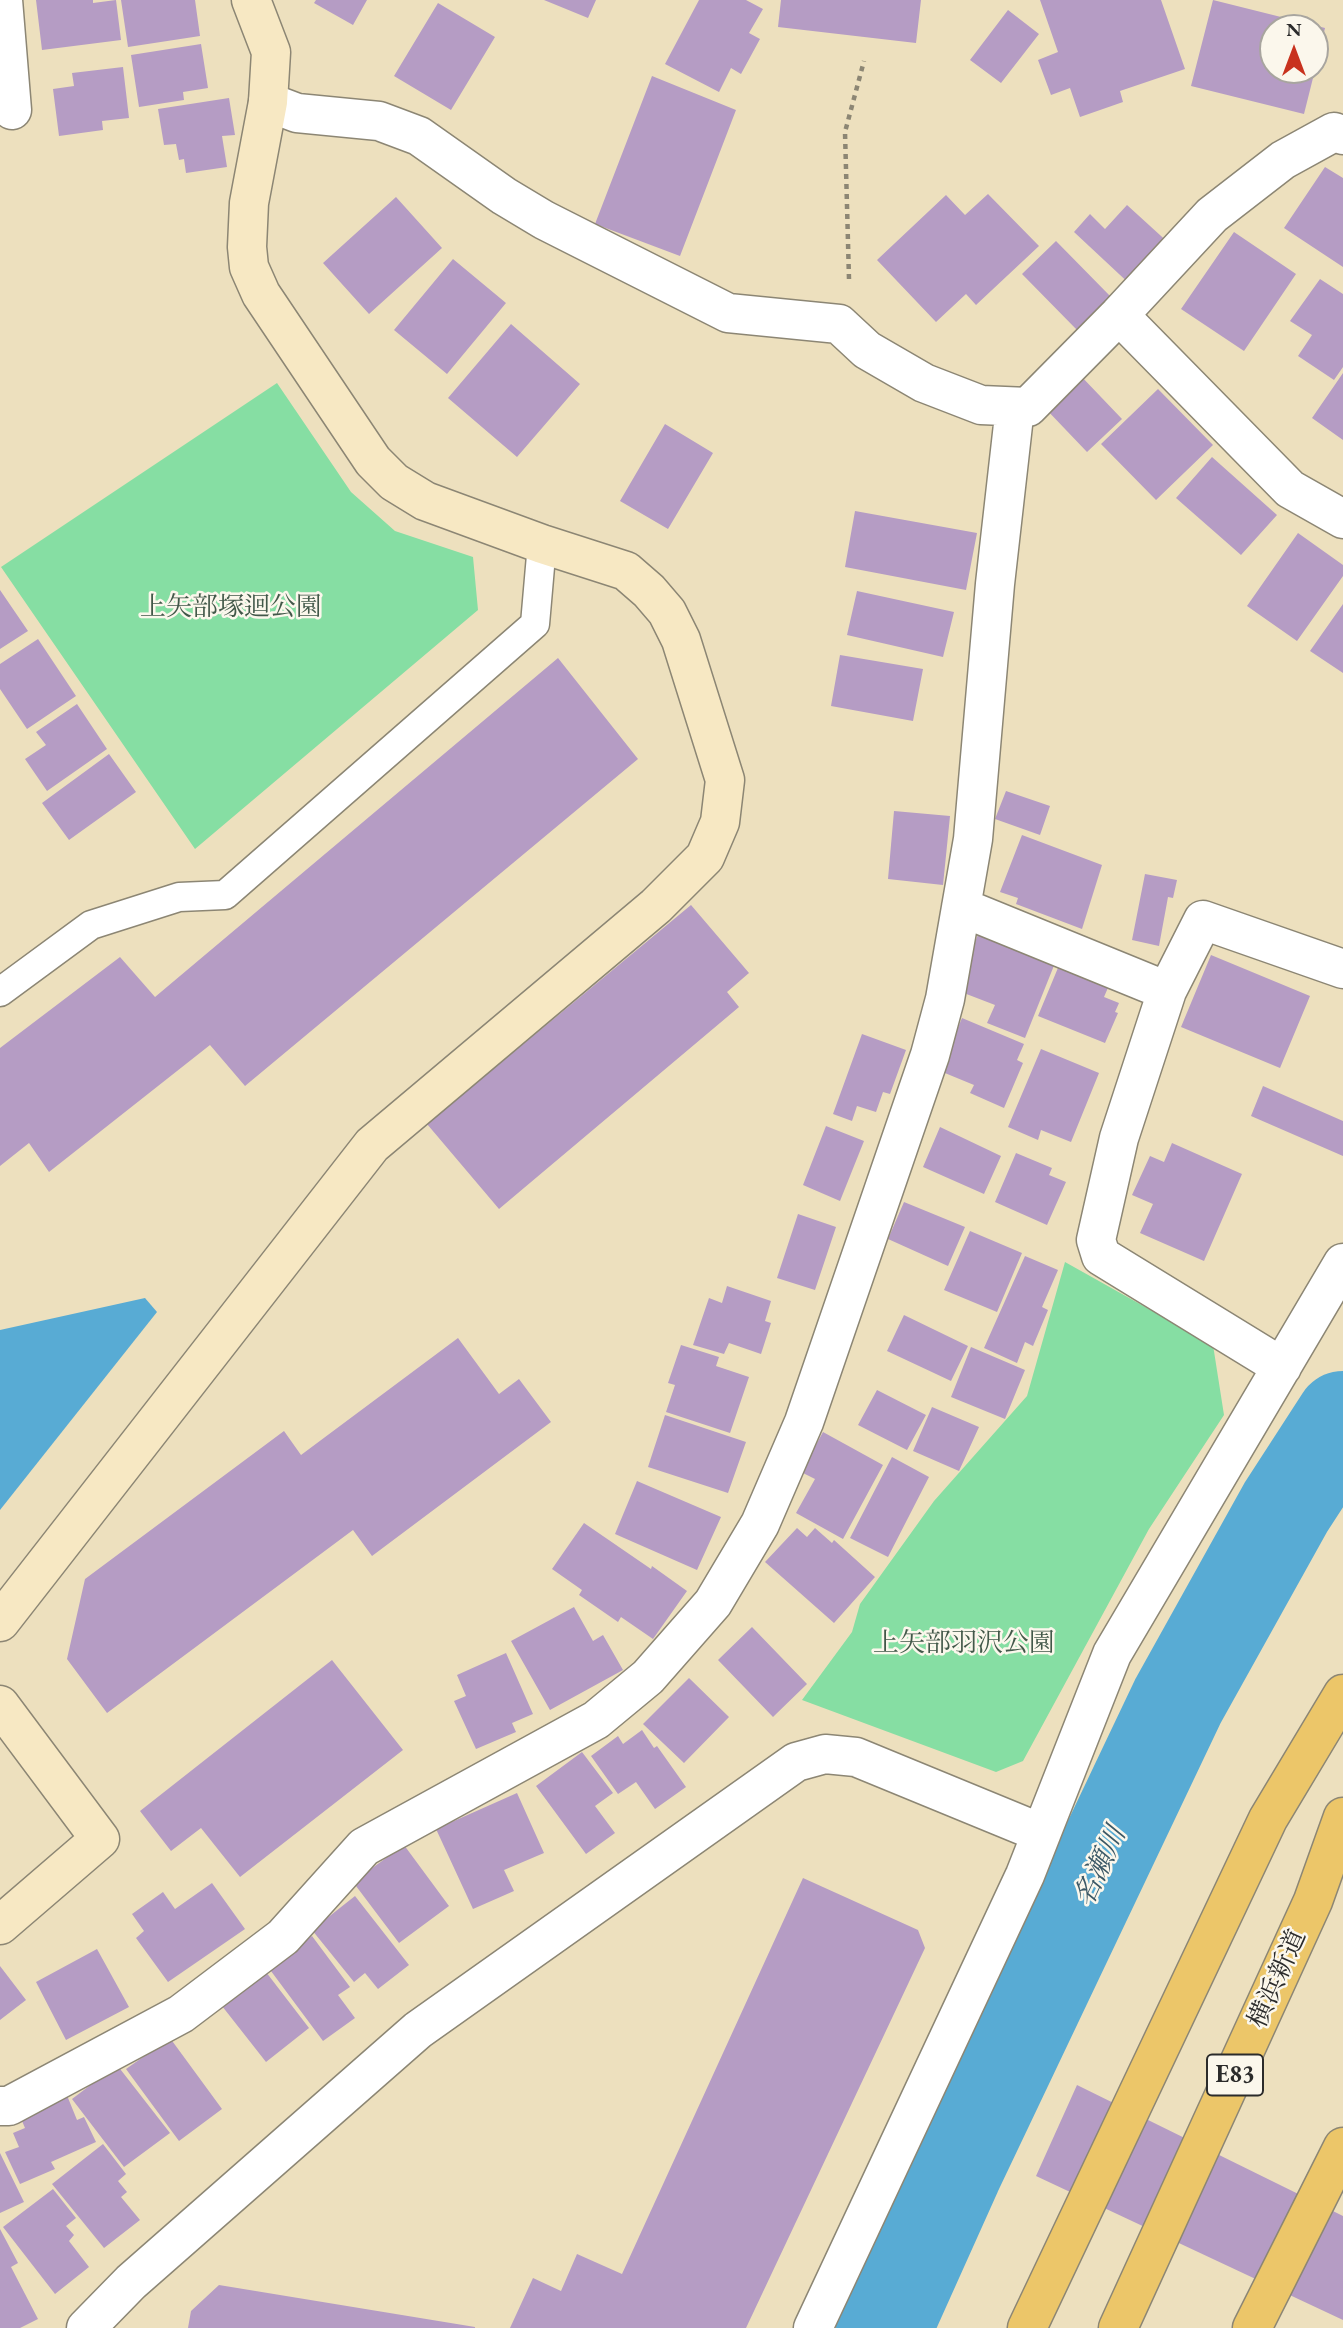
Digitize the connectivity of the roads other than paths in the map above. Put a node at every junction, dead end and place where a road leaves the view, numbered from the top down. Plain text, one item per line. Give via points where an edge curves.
1 (3, 0) edge
2 (251, 0) edge
3 (268, 102) junction
4 (12, 110) dead end
5 (1340, 126) edge
6 (1119, 315) junction
7 (1015, 407) junction
8 (1343, 519) edge
9 (542, 544) junction
10 (961, 907) junction
11 (1343, 970) edge
12 (1167, 991) junction
13 (0, 992) edge
14 (1343, 1263) edge
15 (1282, 1367) junction
16 (0, 1622) edge
17 (1343, 1694) edge
18 (0, 1705) edge
19 (1343, 1817) edge
20 (1041, 1833) junction
21 (0, 1925) edge
22 (0, 2106) edge
23 (1343, 2147) edge
24 (86, 2328) edge
25 (813, 2328) edge
26 (1027, 2328) edge
27 (1118, 2328) edge
28 (1252, 2328) edge

1 - 4 street
2 - 3 street via 271,52
3 - 7 street via 297,113 379,121 418,136 534,214 728,313 839,324 866,350 924,383 981,405
3 - 9 street via 249,203 247,247 249,267 261,294 373,461 394,482 425,501
5 - 6 street via 1283,160 1212,215
6 - 7 street via 1028,407
6 - 8 street via 1290,489
7 - 10 street via 973,839
9 - 13 lane via 535,624 225,895 179,897 91,925
9 - 16 street via 626,571 667,612 681,640 725,780 720,822 705,857 656,906 372,1145
10 - 12 street
10 - 22 street via 930,1055 804,1422 760,1524 713,1603 648,1677 596,1720 364,1847 283,1937 181,2014 9,2106
11 - 12 street via 1202,920
12 - 15 street via 1119,1138 1096,1240 1101,1256
14 - 15 street
15 - 20 street via 1112,1654
17 - 26 highway via 1268,1819
18 - 21 street via 100,1839
19 - 27 highway, 横浜新道 / E83 via 1313,1901
20 - 24 street via 856,1757 825,1754 796,1762 418,2030 131,2282
20 - 25 street
23 - 28 highway

